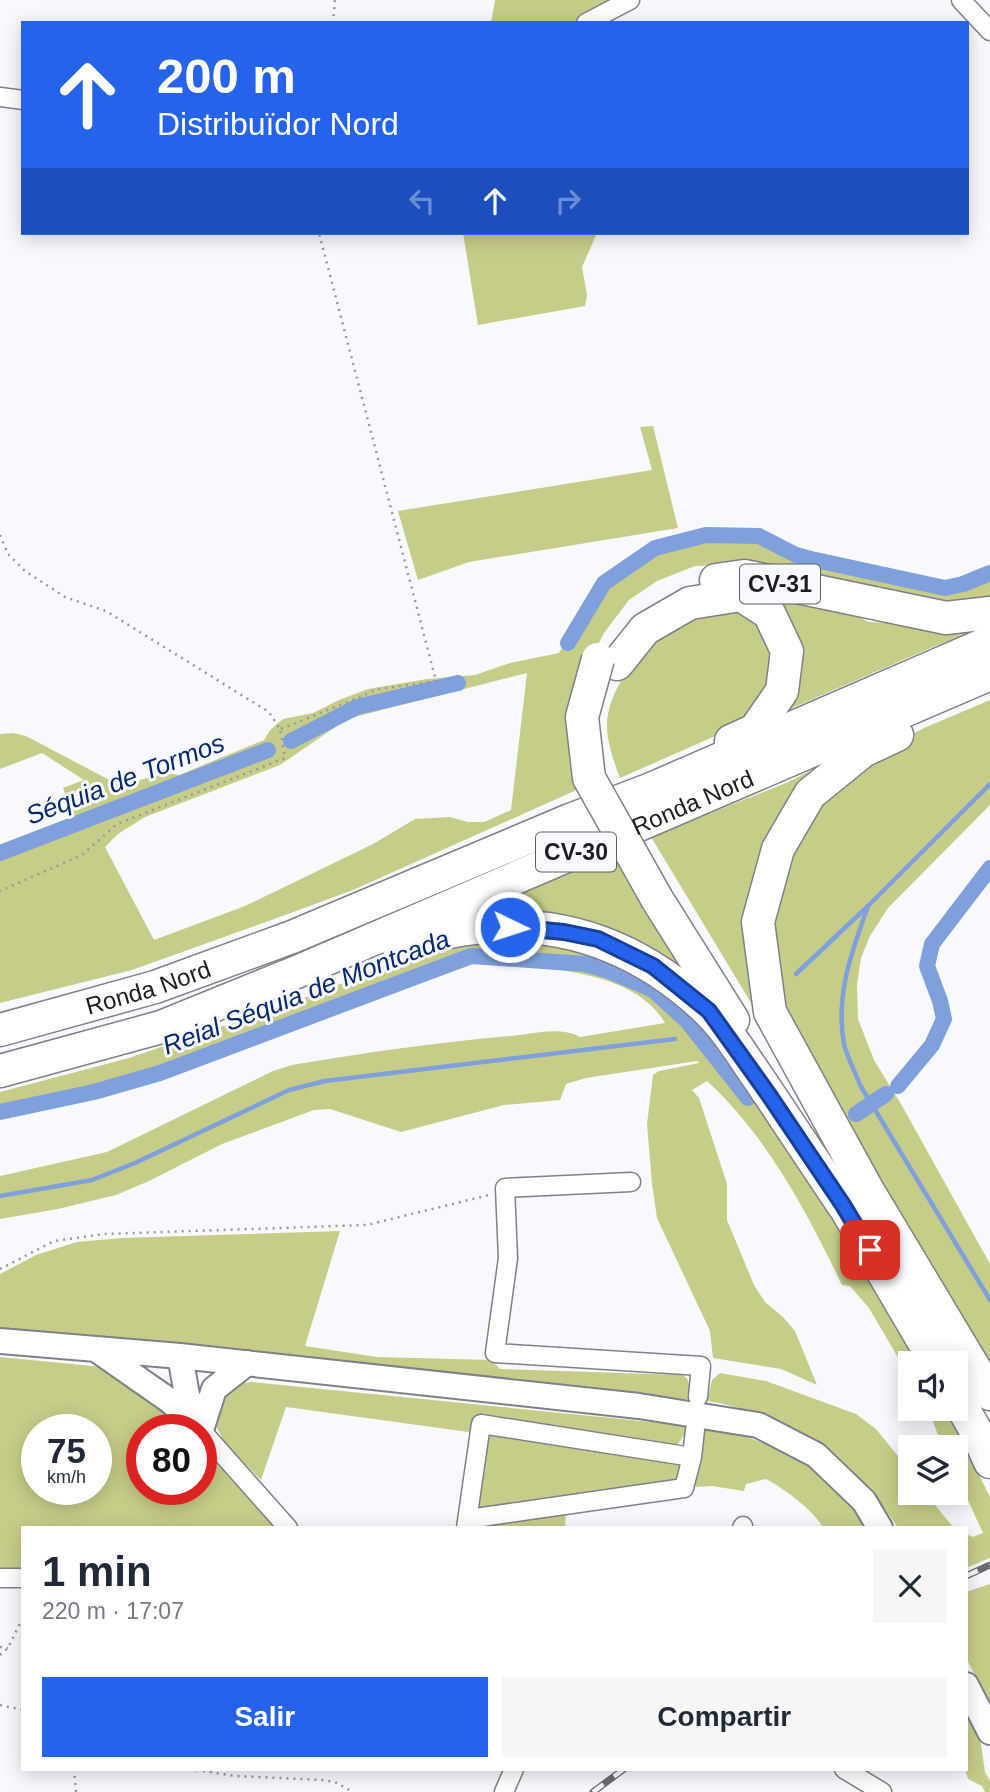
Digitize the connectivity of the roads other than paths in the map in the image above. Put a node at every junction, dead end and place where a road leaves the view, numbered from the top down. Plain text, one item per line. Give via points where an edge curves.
1 (630, 0) edge
2 (961, 0) edge
3 (590, 21) edge
4 (990, 31) edge
5 (0, 97) edge
6 (21, 100) edge
7 (990, 613) edge
8 (990, 642) edge
9 (607, 661) junction
10 (990, 674) edge
11 (990, 692) edge
12 (570, 820) junction
13 (161, 1027) junction
14 (0, 1030) edge
15 (0, 1071) edge
16 (631, 1182) dead end
17 (855, 1197) junction
18 (0, 1341) edge
19 (96, 1350) junction
20 (930, 1351) edge
21 (180, 1356) junction
22 (247, 1363) junction
23 (990, 1394) edge
24 (698, 1397) dead end
25 (170, 1401) junction
26 (184, 1414) edge
27 (195, 1414) edge
28 (206, 1414) edge
29 (968, 1417) edge
30 (695, 1430) dead end
31 (217, 1448) edge
32 (692, 1457) junction
33 (990, 1462) edge
34 (467, 1523) edge
35 (286, 1526) edge
36 (879, 1526) edge
37 (0, 1578) edge
38 (21, 1578) edge
39 (968, 1689) edge
40 (990, 1732) edge
41 (513, 1771) edge
42 (847, 1771) edge
43 (504, 1792) edge
44 (882, 1792) edge

1 - 3 street
2 - 4 street
5 - 6 street
7 - 9 highway, CV-31 via 946,618 744,576 688,583 635,612
8 - 12 highway, Ronda Nord / CV-30
9 - 12 highway via 645,629 690,603 741,595 769,613 787,651 782,691 755,730 646,778
9 - 17 highway via 598,716 605,774 663,894 757,1029
10 - 13 highway, Ronda Nord / CV-30
11 - 17 highway via 863,751 810,794 778,849 758,922 769,1012
12 - 14 highway, Ronda Nord / CV-30 via 292,937 155,987
13 - 15 highway, Ronda Nord / CV-30
13 - 17 highway via 302,984 447,932 529,927 598,939 653,966 709,1011
16 - 24 street via 505,1188 508,1258 495,1353 701,1366
17 - 20 highway
17 - 23 highway
18 - 19 street
19 - 21 street
19 - 25 street
21 - 22 street
21 - 25 street
21 - 27 street
22 - 28 street via 214,1390
22 - 36 street via 639,1406 758,1425 816,1455 864,1501
25 - 26 street
29 - 33 highway
30 - 32 street
31 - 35 street
32 - 34 street via 684,1488
32 - 34 street via 481,1424
37 - 38 street
39 - 40 street
41 - 43 street
42 - 44 street

